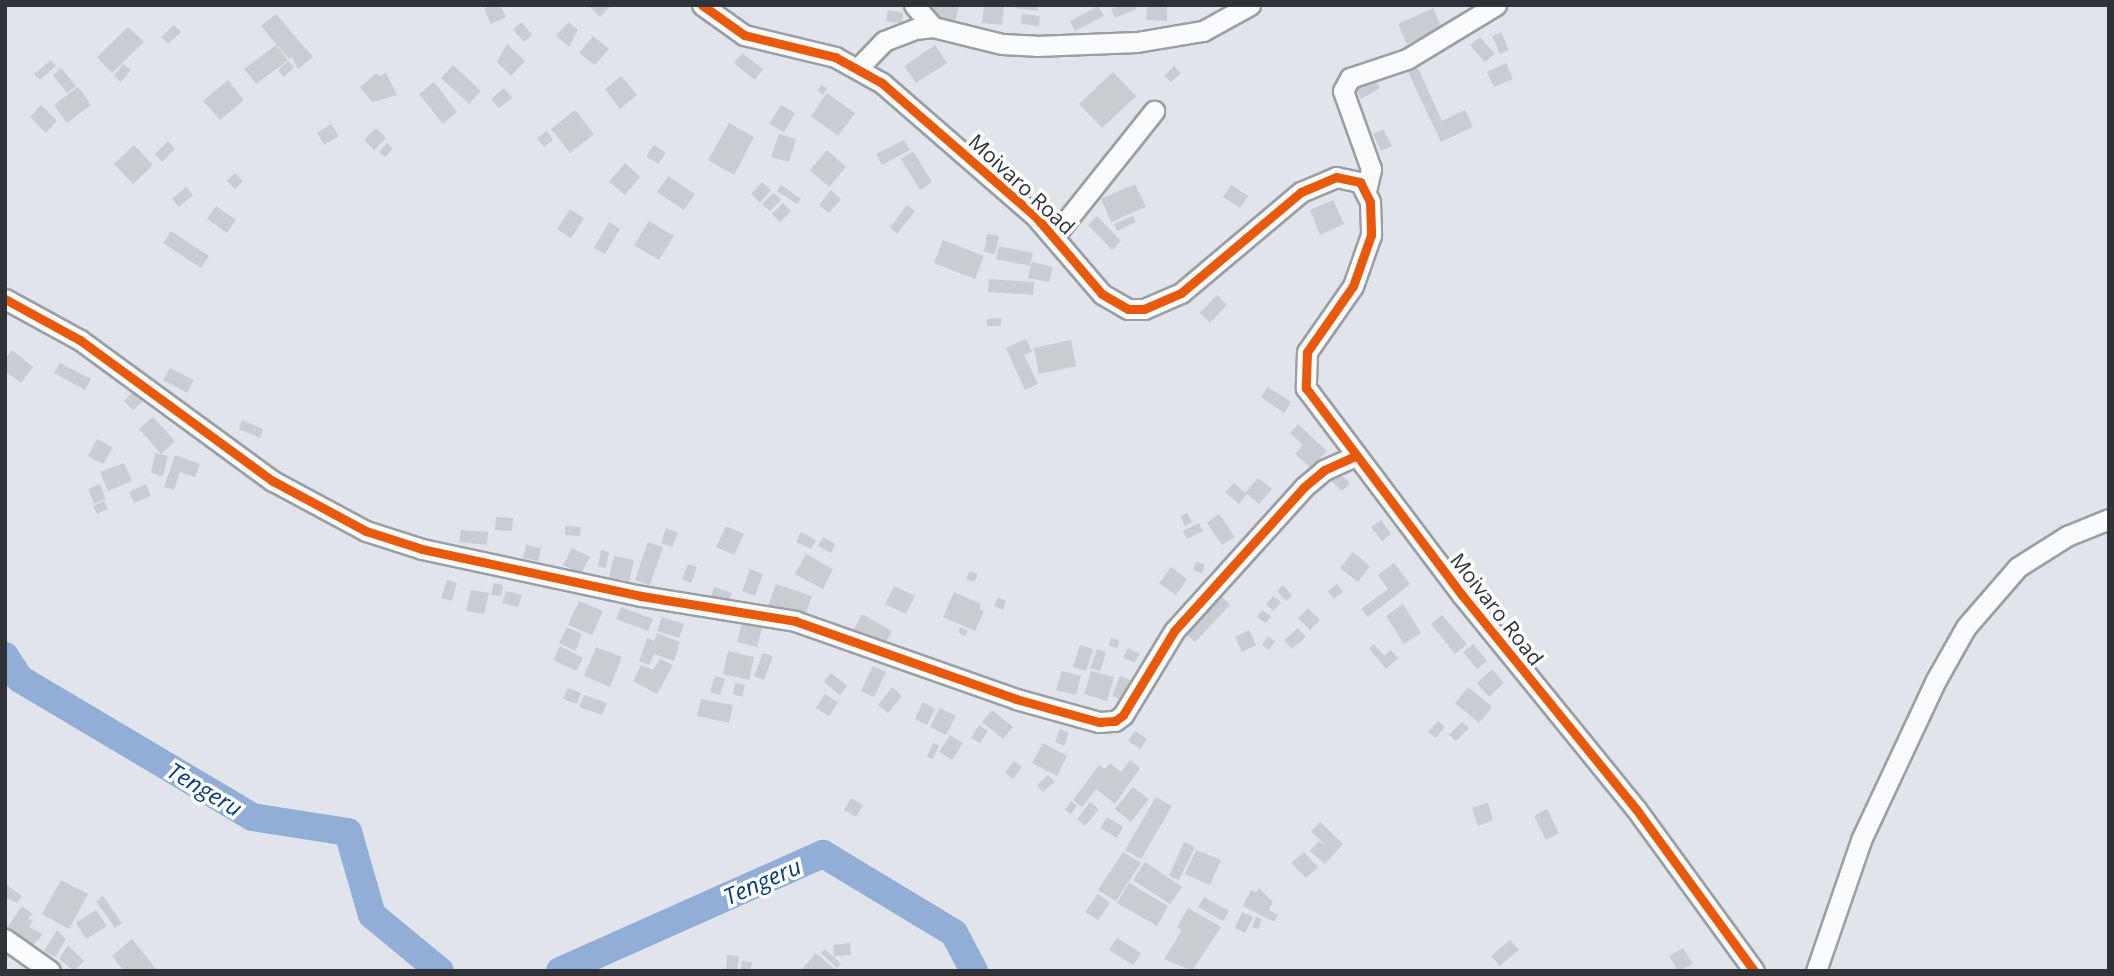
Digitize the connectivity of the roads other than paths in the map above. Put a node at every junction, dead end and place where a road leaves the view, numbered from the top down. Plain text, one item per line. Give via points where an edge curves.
1 (702, 5) edge
2 (914, 5) edge
3 (1250, 5) edge
4 (1496, 5) edge
5 (933, 27) junction
6 (859, 67) junction
7 (1154, 111) dead end
8 (1366, 191) junction
9 (1055, 235) junction
10 (5, 299) edge
11 (1355, 456) junction
12 (2109, 519) edge
13 (5, 939) edge
14 (50, 971) edge
15 (1754, 971) edge
16 (1816, 971) edge

1 - 6 street, Moivaro Road via 744,35
2 - 5 street
3 - 5 street via 1203,31 1136,41 1002,44
4 - 8 street via 1407,60 1350,78 1343,91 1371,169
5 - 6 street via 895,35
6 - 9 street, Moivaro Road via 917,112
7 - 9 street
8 - 9 street, Moivaro Road via 1349,177 1336,177 1301,192 1202,278 1144,309 1115,305
8 - 11 street, Moivaro Road via 1373,213 1365,255 1353,286 1313,340 1304,364 1306,388
10 - 11 street via 80,340 273,481 366,531 422,549 641,596 762,612 829,631 1016,699 1099,722 1115,721 1123,715 1174,631 1304,487 1324,470
11 - 15 street, Moivaro Road via 1636,810
12 - 16 street via 2067,536 2018,567 1966,627 1872,815
13 - 14 street

